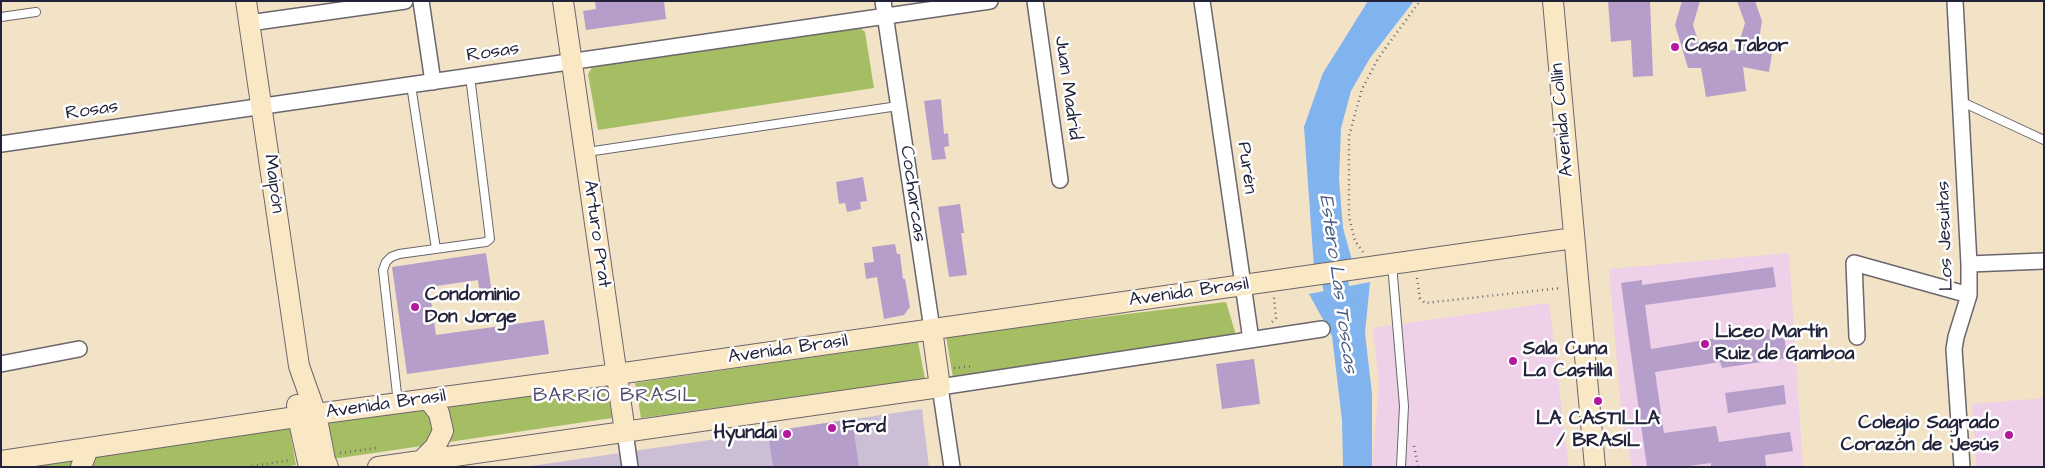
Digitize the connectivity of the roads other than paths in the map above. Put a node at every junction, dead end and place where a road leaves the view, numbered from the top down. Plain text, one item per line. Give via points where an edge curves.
1 (246, 1) edge
2 (405, 1) edge
3 (421, 1) edge
4 (563, 1) edge
5 (990, 1) edge
6 (1035, 1) edge
7 (1202, 1) edge
8 (1553, 1) edge
9 (1955, 1) edge
10 (884, 9) edge
11 (36, 12) dead end
12 (1, 17) edge
13 (249, 23) junction
14 (572, 62) junction
15 (470, 76) junction
16 (433, 82) junction
17 (411, 85) junction
18 (1960, 101) junction
19 (898, 106) junction
20 (262, 107) junction
21 (2044, 140) edge
22 (1, 144) edge
23 (585, 152) junction
24 (1060, 180) dead end
25 (1574, 238) junction
26 (436, 249) junction
27 (2044, 261) edge
28 (1969, 264) junction
29 (1386, 267) junction
30 (1243, 285) junction
31 (1969, 295) junction
32 (1322, 329) dead end
33 (932, 330) junction
34 (1250, 334) junction
35 (1857, 337) dead end
36 (79, 349) dead end
37 (1, 364) edge
38 (617, 374) junction
39 (940, 387) junction
40 (428, 399) junction
41 (398, 403) junction
42 (307, 416) junction
43 (625, 432) junction
44 (84, 458) edge
45 (1, 461) edge
46 (421, 461) junction
47 (309, 467) edge
48 (328, 467) edge
49 (378, 467) edge
50 (630, 467) edge
51 (952, 467) edge
52 (1401, 467) edge
53 (1595, 467) edge
54 (1962, 467) edge

1 - 13 main road, Maipón
2 - 13 street
3 - 16 street
4 - 14 main road, Arturo Prat
5 - 10 street, Rosas
6 - 24 street, Juan Madrid
7 - 30 street, Purén
8 - 25 main road, Avenida Collín
9 - 18 street, Los Jesuitas
10 - 14 street, Rosas
10 - 19 street, Cocharcas
11 - 12 lane
13 - 20 main road, Maipón
14 - 15 street, Rosas
14 - 23 main road, Arturo Prat
15 - 16 street, Rosas
15 - 26 lane via 490,239
16 - 17 street, Rosas
17 - 20 street, Rosas
17 - 26 lane
18 - 21 lane
18 - 28 street, Los Jesuitas
19 - 23 lane
19 - 33 street, Cocharcas
20 - 22 street, Rosas
20 - 42 main road, Maipón
23 - 38 main road, Arturo Prat
25 - 29 main road, Avenida Brasil
25 - 53 main road, Avenida Collín
26 - 41 lane via 391,257 382,270
27 - 28 street
28 - 31 street, Los Jesuitas
29 - 30 main road, Avenida Brasil
29 - 52 lane via 1404,406
30 - 33 main road, Avenida Brasil
30 - 34 street, Purén
31 - 35 street via 1854,262
31 - 54 street, Los Jesuitas via 1954,349
32 - 34 street
33 - 38 main road, Avenida Brasil
33 - 39 main road, Cocharcas
34 - 39 street
36 - 37 street
38 - 40 main road, Avenida Brasil
38 - 43 main road, Arturo Prat
39 - 43 main road
39 - 51 street
40 - 41 main road, Avenida Brasil
40 - 46 main road via 439,413 444,431 435,447
41 - 42 main road, Avenida Brasil
42 - 44 main road, Avenida Brasil
42 - 47 main road, Maipón
42 - 48 main road, Maipón
43 - 46 main road
43 - 50 street, Arturo Prat
44 - 45 main road, Avenida Brasil
46 - 49 main road

